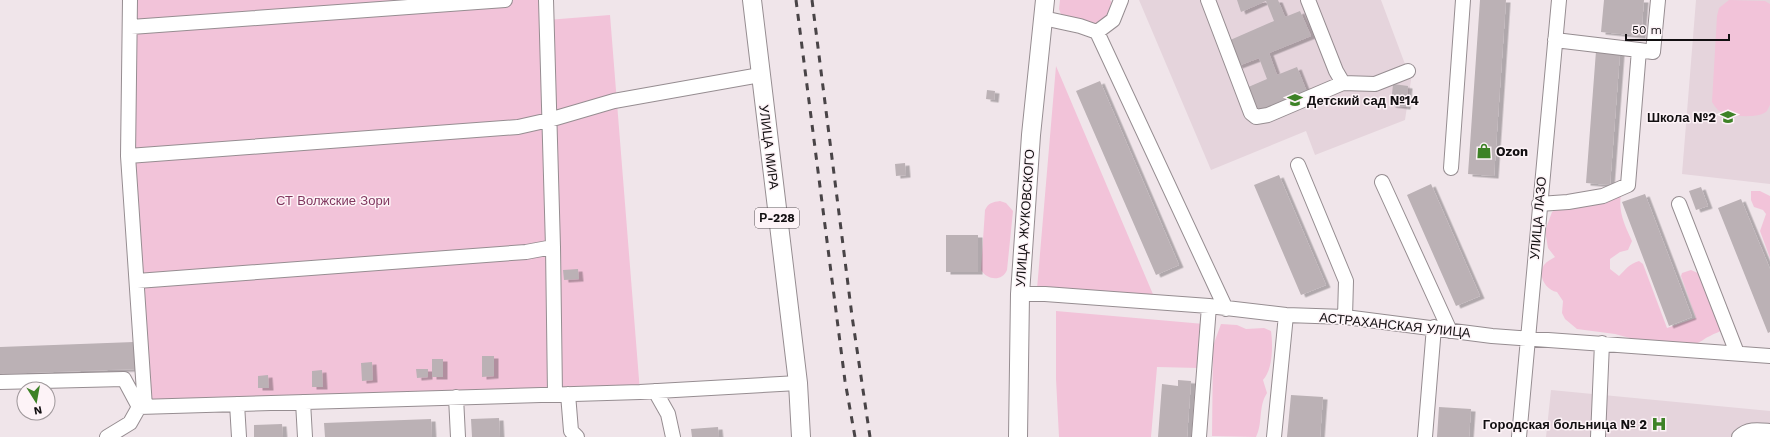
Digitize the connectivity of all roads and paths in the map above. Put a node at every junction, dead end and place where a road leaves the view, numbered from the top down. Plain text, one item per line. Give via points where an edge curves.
1 (130, 0) edge
2 (505, 0) edge
3 (546, 0) edge
4 (752, 0) edge
5 (1045, 0) edge
6 (1121, 0) edge
7 (1208, 0) edge
8 (1308, 0) edge
9 (1463, 0) edge
10 (1559, 0) edge
11 (1658, 0) edge
12 (1043, 18) junction
13 (131, 27) junction
14 (1096, 32) junction
15 (1555, 40) junction
16 (1639, 50) junction
17 (1408, 71) dead end
18 (760, 76) junction
19 (1343, 83) junction
20 (549, 120) junction
21 (128, 156) junction
22 (1298, 165) dead end
23 (1451, 168) dead end
24 (1382, 182) dead end
25 (1539, 204) junction
26 (1678, 204) dead end
27 (553, 247) junction
28 (137, 281) junction
29 (1020, 294) junction
30 (1210, 306) junction
31 (1226, 309) junction
32 (1286, 315) junction
33 (1344, 318) junction
34 (1434, 327) junction
35 (1450, 330) junction
36 (1527, 338) junction
37 (1602, 343) junction
38 (1737, 353) junction
39 (1770, 356) edge
40 (0, 382) edge
41 (798, 383) junction
42 (655, 391) junction
43 (562, 394) junction
44 (456, 397) junction
45 (303, 402) junction
46 (237, 404) junction
47 (142, 407) junction
48 (1770, 432) edge
49 (108, 437) edge
50 (239, 437) edge
51 (305, 437) edge
52 (458, 437) edge
53 (576, 437) edge
54 (672, 437) edge
55 (801, 437) edge
56 (1018, 437) edge
57 (1199, 437) edge
58 (1274, 437) edge
59 (1425, 437) edge
60 (1518, 437) edge
61 (1598, 437) edge
62 (1739, 437) edge

1 - 13 street
2 - 13 street
3 - 20 street
4 - 18 main road, УЛИЦА МИРА / Р-228
5 - 12 main road, УЛИЦА ЖУКОВСКОГО
6 - 14 street via 1113,20
7 - 19 street via 1251,113 1256,117 1268,115
8 - 19 street
9 - 23 street
10 - 15 street, УЛИЦА ЛАЗО
11 - 16 street via 1653,52
12 - 14 street
12 - 29 main road, УЛИЦА ЖУКОВСКОГО via 1031,135
13 - 21 street
14 - 31 street
15 - 16 street
15 - 25 street, УЛИЦА ЛАЗО
16 - 25 street via 1628,185 1603,196
17 - 19 street via 1375,84
18 - 20 street via 614,101
18 - 41 main road, УЛИЦА МИРА / Р-228
20 - 21 street via 518,127
20 - 27 street
21 - 28 street
22 - 33 street via 1346,281
24 - 35 street
25 - 36 street, УЛИЦА ЛАЗО
26 - 38 street
27 - 28 street via 526,252
27 - 43 street
28 - 47 street
29 - 30 street, АСТРАХАНСКАЯ УЛИЦА
29 - 56 main road, УЛИЦА ЖУКОВСКОГО
30 - 31 street, АСТРАХАНСКАЯ УЛИЦА
30 - 57 street
31 - 32 street, АСТРАХАНСКАЯ УЛИЦА
32 - 33 street, АСТРАХАНСКАЯ УЛИЦА
32 - 58 street
33 - 34 street, АСТРАХАНСКАЯ УЛИЦА
34 - 35 street, АСТРАХАНСКАЯ УЛИЦА
34 - 59 street
35 - 36 street, АСТРАХАНСКАЯ УЛИЦА
36 - 37 street, АСТРАХАНСКАЯ УЛИЦА
36 - 60 street, УЛИЦА ЛАЗО
37 - 38 street, АСТРАХАНСКАЯ УЛИЦА
37 - 61 street
38 - 39 street, АСТРАХАНСКАЯ УЛИЦА
40 - 47 street via 124,379
41 - 42 street
41 - 55 main road, УЛИЦА МИРА / Р-228
42 - 43 street
42 - 54 street via 668,414
43 - 44 street
43 - 53 street via 571,431
44 - 45 street
44 - 52 street
45 - 46 street
45 - 51 street
46 - 47 street
46 - 50 street
47 - 49 street via 130,423
48 - 62 street via 1756,430 1745,432

